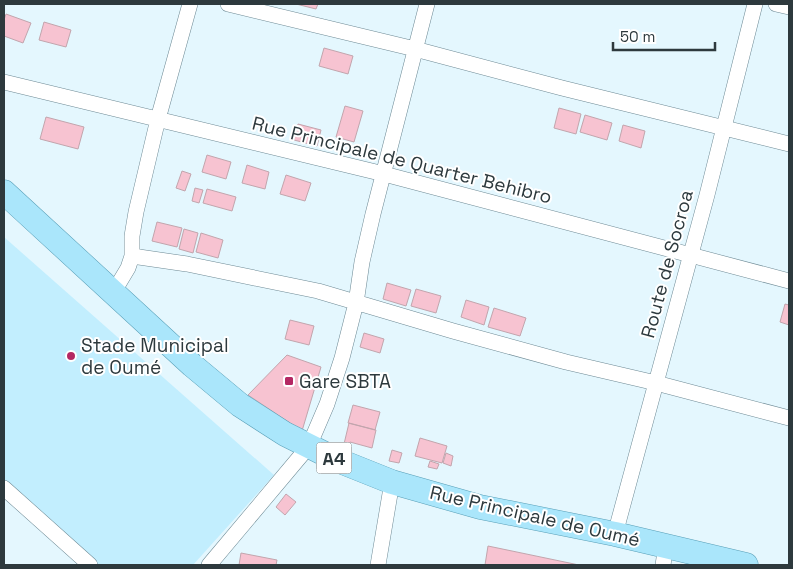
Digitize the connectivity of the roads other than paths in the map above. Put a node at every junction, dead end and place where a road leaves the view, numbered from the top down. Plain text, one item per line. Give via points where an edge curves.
1 (190, 4) edge
2 (228, 4) edge
3 (427, 4) edge
4 (755, 4) edge
5 (776, 4) edge
6 (789, 7) edge
7 (415, 49) junction
8 (4, 82) edge
9 (158, 119) junction
10 (724, 128) junction
11 (789, 144) edge
12 (384, 174) junction
13 (5, 196) edge
14 (691, 254) junction
15 (132, 256) junction
16 (789, 281) edge
17 (113, 293) junction
18 (356, 303) junction
19 (656, 383) junction
20 (789, 418) edge
21 (309, 446) junction
22 (392, 482) junction
23 (4, 488) edge
24 (615, 534) junction
25 (664, 555) edge
26 (211, 564) edge
27 (90, 565) edge
28 (378, 565) edge
29 (746, 565) edge

1 - 9 street
2 - 7 street
3 - 7 street
4 - 10 street, Route de Socroa
5 - 6 street
7 - 10 street
7 - 12 street
8 - 9 street, Rue Principale de Quarter Behibro
9 - 12 street, Rue Principale de Quarter Behibro
9 - 15 street via 136,212
10 - 11 street
10 - 14 street, Route de Socroa
12 - 14 street, Rue Principale de Quarter Behibro
12 - 18 street via 362,262
13 - 17 main road, Rue Principale de Oumé / A4
14 - 16 street, Rue Principale de Quarter Behibro
14 - 19 street, Route de Socroa
15 - 17 street
15 - 18 street via 291,285
17 - 21 main road, Rue Principale de Oumé / A4 via 240,405
18 - 19 street via 566,362
18 - 21 street via 327,404
19 - 20 street
19 - 24 street, Route de Socroa
21 - 22 main road, Rue Principale de Oumé / A4
21 - 26 street
22 - 24 main road, Rue Principale de Oumé / A4 via 480,508
22 - 28 street
23 - 27 street
24 - 25 main road, Rue Principale de Oumé / A4
25 - 29 main road, Rue Principale de Oumé / A4

